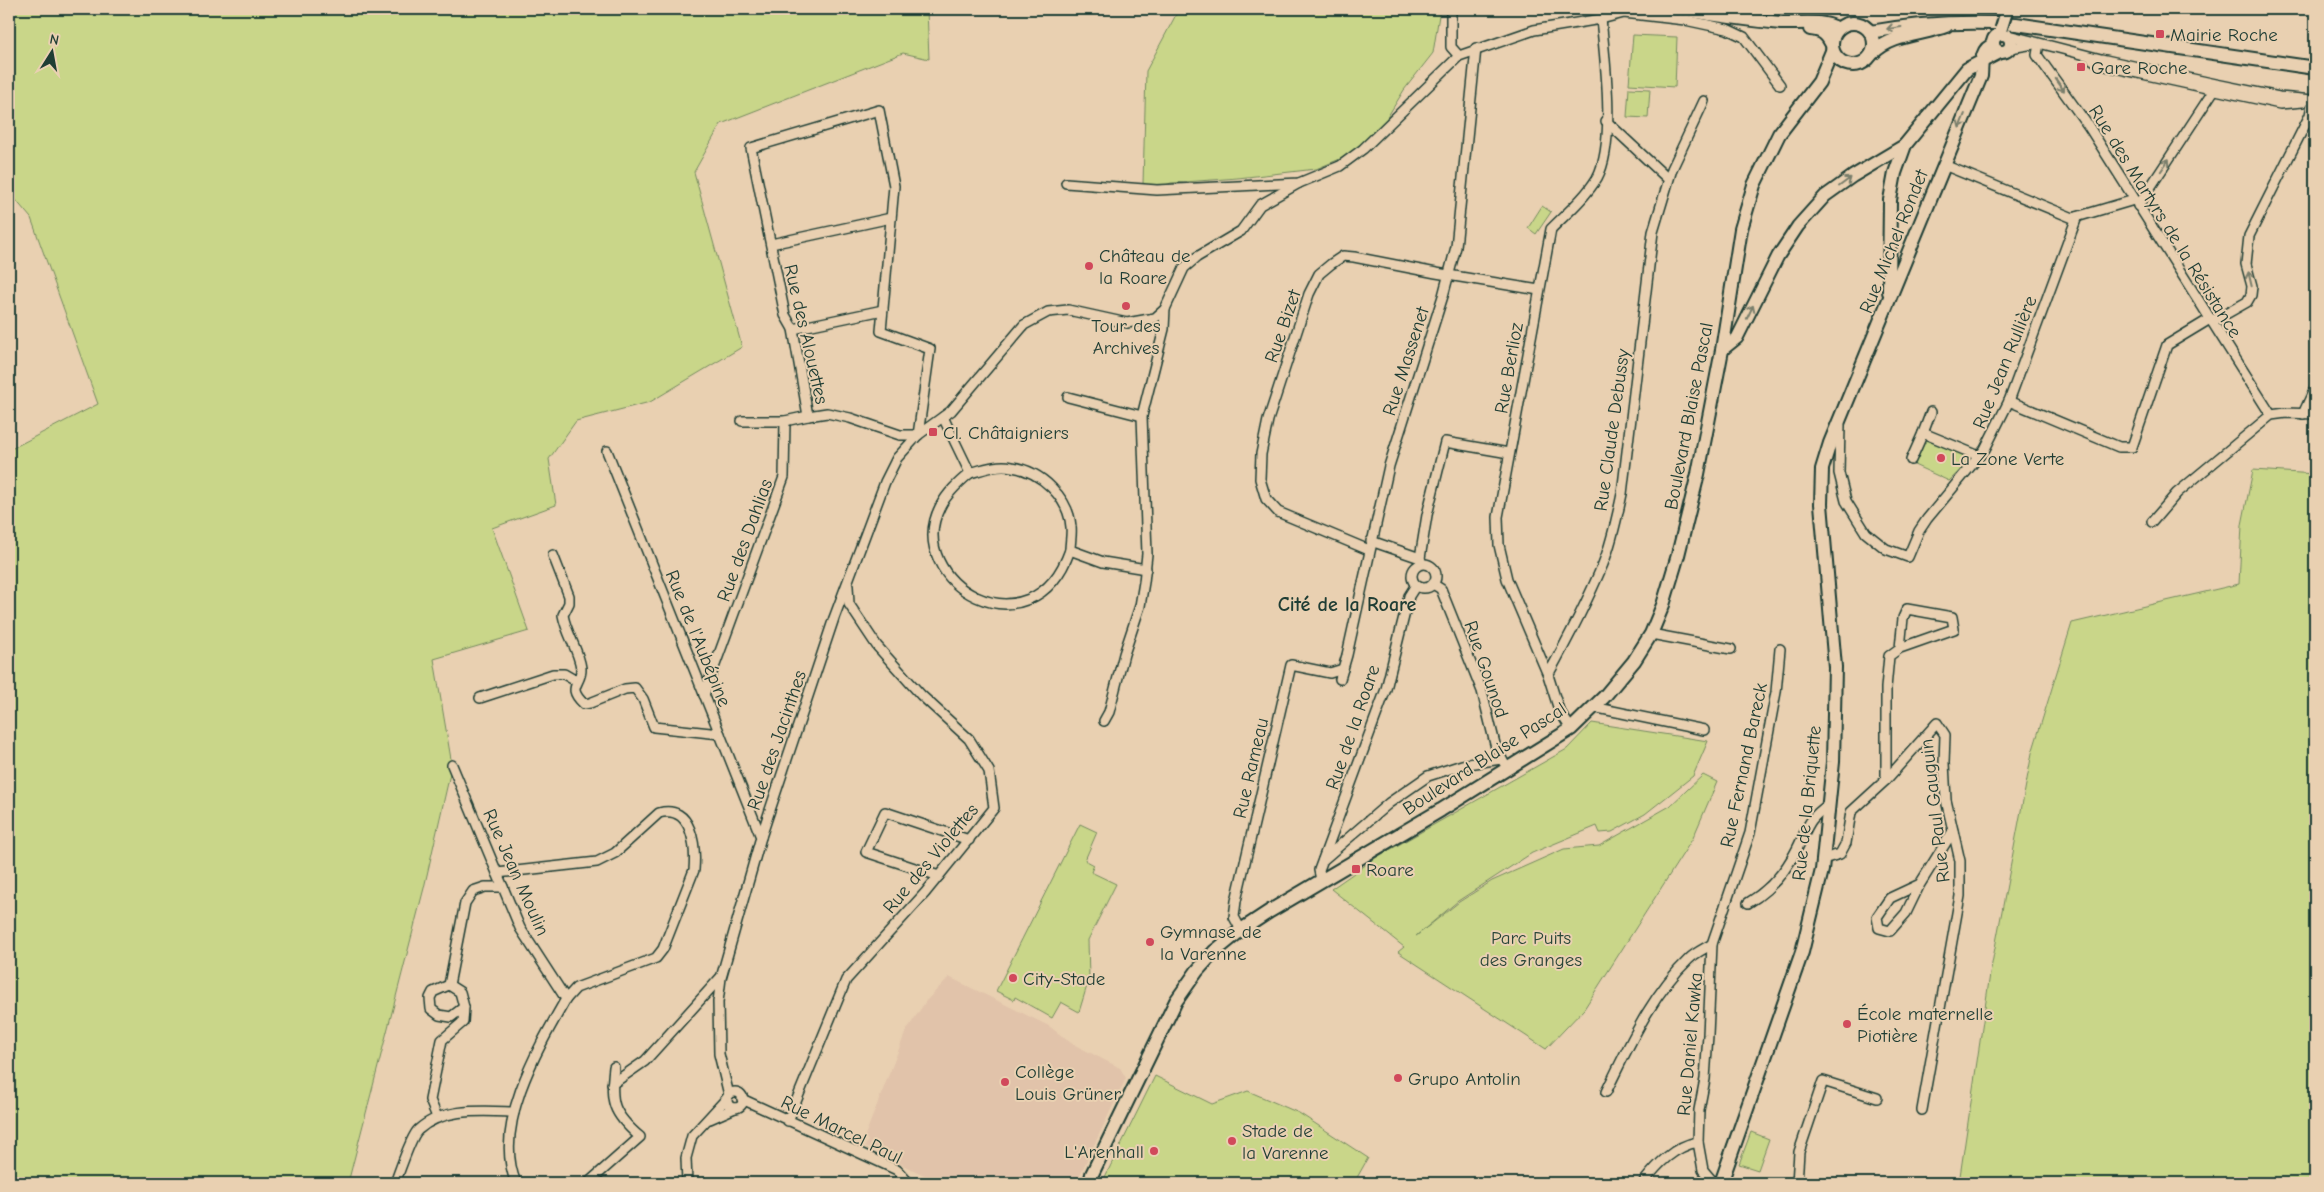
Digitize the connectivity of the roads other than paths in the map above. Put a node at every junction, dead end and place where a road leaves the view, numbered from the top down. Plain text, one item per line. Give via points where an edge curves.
1 (1451, 9) edge
2 (1687, 10) edge
3 (2007, 11) edge
4 (1601, 19) junction
5 (1952, 24) junction
6 (1838, 29) junction
7 (1870, 32) junction
8 (2003, 32) junction
9 (2039, 44) junction
10 (1832, 47) junction
11 (1476, 48) junction
12 (2000, 50) junction
13 (1873, 53) junction
14 (1459, 56) junction
15 (1982, 62) junction
16 (1849, 65) junction
17 (2315, 69) edge
18 (1819, 82) junction
19 (1780, 85) dead end
20 (2216, 87) junction
21 (2314, 100) edge
22 (1704, 102) dead end
23 (1606, 121) junction
24 (1905, 145) junction
25 (1944, 165) junction
26 (1668, 178) junction
27 (1066, 183) dead end
28 (1299, 183) junction
29 (2136, 203) junction
30 (2077, 217) junction
31 (891, 218) junction
32 (770, 244) junction
33 (1450, 274) junction
34 (1539, 290) junction
35 (1889, 300) junction
36 (1165, 309) junction
37 (883, 310) junction
38 (2210, 319) junction
39 (793, 329) junction
40 (1722, 350) junction
41 (2315, 388) edge
42 (1068, 397) dead end
43 (2009, 401) junction
44 (1931, 412) dead end
45 (2303, 414) junction
46 (2315, 414) edge
47 (808, 416) junction
48 (1142, 416) junction
49 (2271, 416) junction
50 (943, 417) junction
51 (742, 420) dead end
52 (1840, 420) junction
53 (785, 421) junction
54 (1923, 433) junction
55 (918, 435) junction
56 (607, 451) dead end
57 (1509, 453) junction
58 (1979, 456) junction
59 (1911, 460) dead end
60 (970, 473) junction
61 (2152, 522) dead end
62 (1370, 546) junction
63 (1070, 550) junction
64 (553, 555) dead end
65 (1421, 561) junction
66 (1827, 562) joint
67 (1146, 569) junction
68 (848, 580) junction
69 (1433, 584) junction
70 (1416, 585) junction
71 (1651, 634) junction
72 (1900, 648) junction
73 (1731, 649) dead end
74 (1780, 649) dead end
75 (1343, 668) junction
76 (1548, 675) junction
77 (1340, 679) dead end
78 (576, 681) junction
79 (704, 695) junction
80 (480, 698) dead end
81 (1593, 707) junction
82 (1104, 721) dead end
83 (1571, 729) junction
84 (1704, 730) dead end
85 (720, 734) junction
86 (1504, 763) junction
87 (452, 765) dead end
88 (1886, 780) junction
89 (1828, 805) junction
90 (1953, 831) junction
91 (761, 837) junction
92 (969, 840) junction
93 (1823, 859) junction
94 (1323, 860) junction
95 (497, 874) junction
96 (939, 876) junction
97 (1322, 880) junction
98 (1920, 884) junction
99 (503, 887) junction
100 (1748, 903) dead end
101 (1241, 930) junction
102 (1712, 946) junction
103 (721, 978) junction
104 (449, 985) junction
105 (566, 999) junction
106 (464, 1007) junction
107 (614, 1066) dead end
108 (612, 1084) junction
109 (1606, 1092) dead end
110 (1877, 1098) dead end
111 (735, 1100) junction
112 (1922, 1110) dead end
113 (514, 1112) junction
114 (437, 1117) junction
115 (788, 1121) junction
116 (1698, 1142) junction
117 (1089, 1180) edge
118 (395, 1183) edge
119 (516, 1183) edge
120 (588, 1183) edge
121 (686, 1183) edge
122 (910, 1183) edge
123 (1643, 1183) edge
124 (1714, 1183) edge
125 (1721, 1183) edge
126 (1798, 1183) edge

1 - 14 street via 1451,47
2 - 6 main road via 1774,22 1819,23
2 - 10 main road via 1710,18 1818,30 1827,34
3 - 8 street, bridge
4 - 11 street via 1534,30
4 - 19 street via 1624,13 1727,29 1744,37
4 - 23 street, Rue Berlioz via 1607,87
5 -> 7 main road via 1929,23
5 - 13 main road via 1891,40
5 - 17 main road via 2016,24
6 - 7 main road via 1851,23 1865,26
6 - 10 main road
7 - 13 main road via 1874,42
8 - 9 street
8 - 12 main road via 1994,37
9 - 12 street
9 - 20 street via 2085,54 2101,65
9 -> 29 street, Rue des Martyrs de la Résistance via 2037,55 2089,127
10 - 16 main road via 1839,60
10 - 18 main road, Boulevard Blaise Pascal
11 - 14 street
11 - 33 street, Rue Massenet via 1456,247
12 - 15 main road via 1988,47
13 - 16 main road via 1863,63
14 - 28 street via 1363,149 1340,166
15 - 24 main road via 1967,69
15 -> 25 main road, Rue Michel Rondet via 1981,76
16 - 18 main road, Boulevard Blaise Pascal
18 - 40 main road, Boulevard Blaise Pascal via 1779,134 1754,184 1741,230
20 - 21 street via 2280,104
29 -> 20 street
38 -> 21 street via 2217,319 2247,302 2251,295 2246,264 2249,236 2310,115
22 - 26 street, Rue Claude Debussy
23 - 26 street
23 - 34 street, Rue Berlioz via 1606,156 1597,177 1582,198 1551,229
24 - 35 main road via 1890,200
40 -> 24 street via 1737,338 1778,256 1798,226 1825,196
25 - 30 street
25 - 35 main road, Rue Michel Rondet
26 - 76 street, Rue Claude Debussy via 1653,232 1618,512 1604,563
27 - 28 street via 1157,190
28 - 36 street via 1260,205 1241,231 1184,268
29 - 30 street
29 - 38 street, Rue des Martyrs de la Résistance
30 - 43 street, Rue Jean Rullière
31 - 32 street
31 - 32 street, Rue des Alouettes via 894,186 879,110 750,148
31 - 37 street
32 - 39 street, Rue des Alouettes via 785,315
33 - 34 street, Rue Bizet
33 - 62 street, Rue Massenet via 1388,466
33 - 62 street, Rue Bizet via 1354,256 1343,256 1331,264 1319,274 1309,294 1268,420 1260,479 1266,499 1278,512
34 - 57 street, Rue Berlioz
35 - 52 main road, Rue Michel Rondet
36 - 48 street via 1164,330
36 - 50 street, Rue des Jacinthes via 1155,318 1126,322 1068,310 1048,312 1024,325
37 - 39 street
37 - 55 street via 881,331 930,349
38 - 43 street via 2167,345 2132,447 2119,447
38 - 49 street, Rue des Martyrs de la Résistance
39 - 47 street, Rue des Alouettes
40 - 71 main road, Boulevard Blaise Pascal via 1698,474 1678,554
41 - 45 street
42 - 48 street
43 - 58 street, Rue Jean Rullière via 1993,437
44 - 54 street
45 - 46 street
45 - 49 street
47 - 53 street
47 - 55 street, Rue des Alouettes via 828,414 900,435
48 - 67 street
49 - 61 street via 2177,493
50 - 55 street, Rue des Jacinthes
50 - 60 street
51 - 53 street
52 - 58 street, Rue Jean Rullière via 1840,473 1846,501 1866,533 1886,549 1908,557 1927,519
52 - 66 main road, Rue Michel Rondet via 1822,469 1821,504
53 - 79 street, Rue des Dahlias via 784,477
54 - 58 street
54 - 59 street
55 - 68 street, Rue des Jacinthes via 897,458 884,482
56 - 79 street, Rue de l'Aubépine
57 - 65 street, Rue de la Roare via 1445,442 1427,514
57 - 76 street, Rue Berlioz via 1498,516 1499,545 1507,579
60 - 63 street via 993,466 1013,467 1033,474 1053,489 1066,507 1072,528
60 - 63 street via 952,489 939,508 933,534 938,560 953,582 979,599 1001,605 1021,602 1042,593 1057,578
62 - 65 street, Rue Bizet
62 - 75 street, Rue Massenet
63 - 67 street via 1102,562
64 - 78 street via 569,596 564,615 581,667
65 - 69 street via 1432,567 1435,573
65 - 70 street, Rue de la Roare via 1413,571
66 - 89 main road, Rue de la Briquette via 1835,667 1833,762
67 - 82 street via 1140,606
68 - 91 street, Rue des Jacinthes
68 - 92 street, Rue des Violettes via 849,604 877,646 921,695 969,739 989,771 994,808
69 - 70 street via 1425,588
69 - 86 street, Rue Gounod via 1441,589 1482,691 1496,748
70 - 94 street, Rue de la Roare via 1409,596 1386,689
71 - 73 street
71 - 81 main road, Boulevard Blaise Pascal via 1634,661
72 - 72 street via 1954,629 1952,617 1907,609
72 - 88 street via 1889,656
74 - 102 street, Rue Fernand Bareck via 1776,692 1750,833
75 - 77 street, Rue Massenet
75 - 101 street, Rue Rameau via 1330,674 1291,665 1236,900 1234,917
76 - 83 street, Rue Berlioz via 1559,710
78 - 80 street via 564,674 552,674
78 - 85 street via 574,689 584,704 635,688 654,726
79 - 85 street, Rue de l'Aubépine
81 - 83 main road, Boulevard Blaise Pascal
81 - 84 street
83 - 86 main road, Boulevard Blaise Pascal
85 - 91 street, Rue de l'Aubépine
86 - 94 street, Boulevard Blaise Pascal via 1462,765 1428,776 1389,803
86 - 97 main road, Boulevard Blaise Pascal via 1441,810
87 - 95 street, Rue Jean Moulin
88 - 90 street, Rue Paul Gauguin via 1937,723 1945,735 1946,800
88 - 93 street, Rue Paul Gauguin via 1851,812 1846,843 1840,854
89 - 93 main road, Rue de la Briquette
89 - 100 street via 1813,816 1797,849 1774,882 1764,894
90 - 98 street
90 - 112 street, Rue Paul Gauguin via 1960,860 1960,896
91 - 103 street, Rue des Jacinthes
92 - 96 street, Rue des Violettes
92 - 96 street via 885,812 866,852
93 - 125 main road, Rue de la Briquette via 1802,952
94 - 97 street, Rue de la Roare via 1319,870
95 - 99 street, Rue Jean Moulin
95 - 105 street via 597,862 615,853 659,813 669,811 687,821 695,858 694,870 663,949 656,958 576,988
96 - 115 street, Rue des Violettes via 846,980
97 - 101 main road, Boulevard Blaise Pascal
98 - 98 street via 1906,913 1890,931 1879,928 1877,917 1890,898
99 - 104 street via 472,891 465,903
99 - 105 street, Rue Jean Moulin via 520,928
101 - 117 main road, Boulevard Blaise Pascal via 1197,970 1176,1001
102 - 109 street via 1690,958 1658,995
102 - 116 street, Rue Daniel Kawka
103 - 108 street via 645,1061
103 - 111 street, Rue des Jacinthes via 719,1054
104 - 106 street via 460,992
104 - 106 street via 433,992 431,1009 439,1015 451,1017
105 - 113 street via 542,1042
106 - 114 street via 463,1022 442,1040 430,1100
107 - 108 street
108 - 120 street via 616,1112 640,1137
110 - 126 street via 1823,1080 1799,1152
111 - 115 street, Rue Marcel Paul
111 - 121 street, Rue Marcel Paul via 692,1136
113 - 114 street via 463,1112
113 - 119 street via 510,1171
114 - 118 street via 416,1131
115 - 122 street, Rue Marcel Paul via 897,1170
116 - 123 street, Rue Daniel Kawka via 1674,1152 1655,1167
116 - 124 street, Rue Daniel Kawka via 1703,1170

